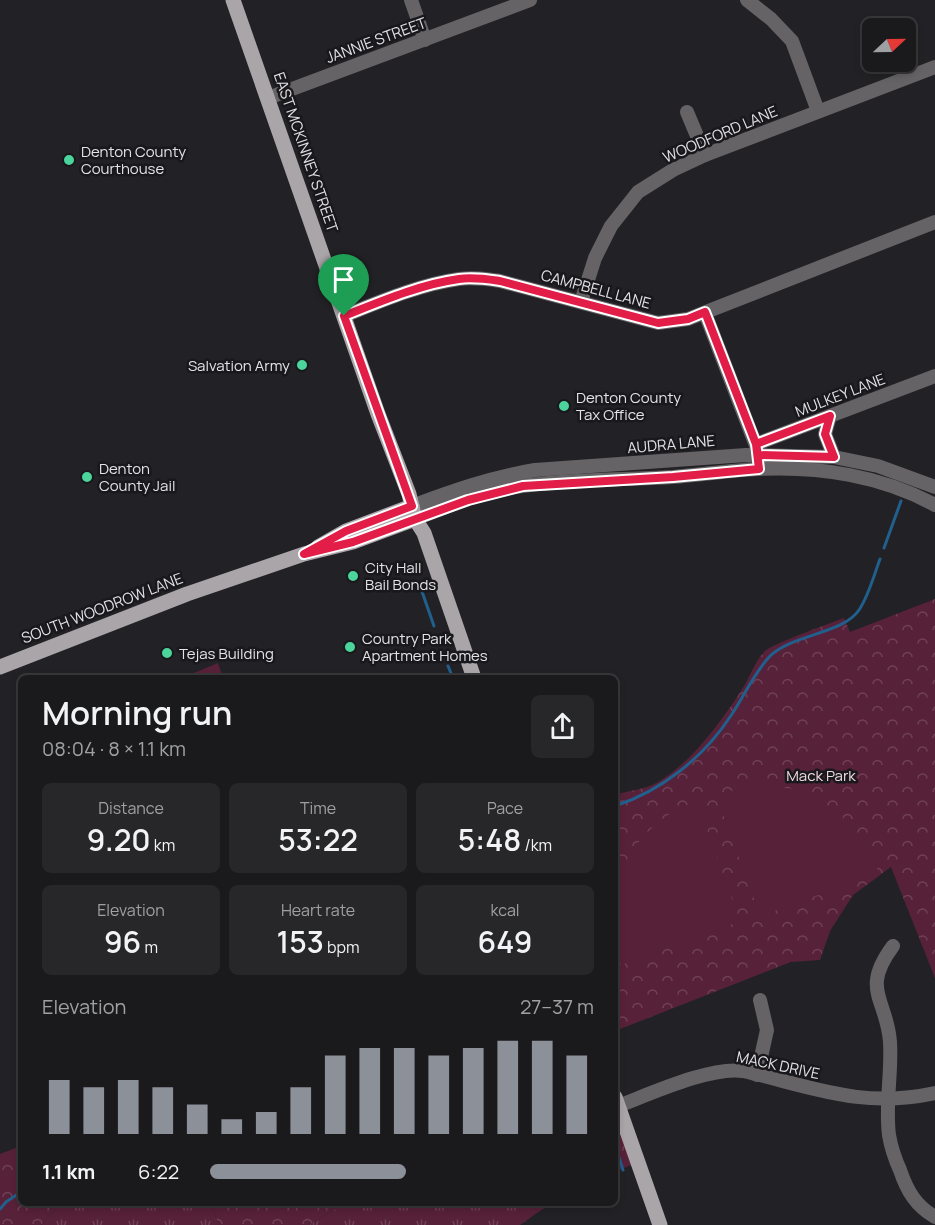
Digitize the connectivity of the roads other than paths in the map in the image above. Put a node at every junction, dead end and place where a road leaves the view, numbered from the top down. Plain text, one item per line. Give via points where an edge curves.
1 (233, 0) edge
2 (411, 0) edge
3 (530, 0) edge
4 (747, 0) edge
5 (425, 40) junction
6 (935, 67) edge
7 (268, 98) junction
8 (687, 111) dead end
9 (818, 111) junction
10 (705, 155) junction
11 (935, 222) edge
12 (581, 302) junction
13 (705, 312) junction
14 (344, 316) junction
15 (935, 376) edge
16 (830, 416) junction
17 (758, 456) junction
18 (834, 457) junction
19 (935, 487) edge
20 (935, 505) edge
21 (413, 513) junction
22 (0, 667) edge
23 (466, 675) edge
24 (473, 675) edge
25 (894, 946) dead end
26 (760, 1000) dead end
27 (757, 1075) junction
28 (935, 1093) edge
29 (888, 1099) junction
30 (618, 1102) edge
31 (618, 1105) edge
32 (935, 1217) edge
33 (660, 1225) edge

1 - 7 main road, EAST MCKINNEY STREET
2 - 5 street
3 - 5 street, JANNIE STREET
4 - 9 street via 792,41
5 - 7 street, JANNIE STREET
6 - 9 street, WOODFORD LANE
7 - 14 main road, EAST MCKINNEY STREET
8 - 10 street
9 - 10 street, WOODFORD LANE
10 - 12 street, WOODFORD LANE via 638,192 611,226 595,258
11 - 13 street, CAMPBELL LANE
12 - 13 street, CAMPBELL LANE via 658,323
12 - 14 street, CAMPBELL LANE via 500,281 460,279
13 - 17 street
14 - 21 main road, EAST MCKINNEY STREET
15 - 16 street, MULKEY LANE
16 - 17 street, MULKEY LANE
16 - 18 street via 825,434
17 - 18 street, AUDRA LANE
17 - 20 street, AUDRA LANE via 860,477
17 - 21 street, AUDRA LANE via 584,474 535,470 507,474 465,486
18 - 19 street, AUDRA LANE via 879,466
21 - 22 main road, SOUTH WOODROW LANE via 346,531 304,554
21 - 23 main road, EAST MCKINNEY STREET via 414,537
21 - 24 main road, EAST MCKINNEY STREET via 424,534
25 - 29 street via 882,964 877,984 890,1044
26 - 27 street via 767,1030
27 - 29 street, MACK DRIVE via 842,1096
27 - 30 street, MACK DRIVE via 718,1071
28 - 29 street, MACK DRIVE
29 - 32 street via 890,1141 905,1185 918,1204
31 - 33 main road

